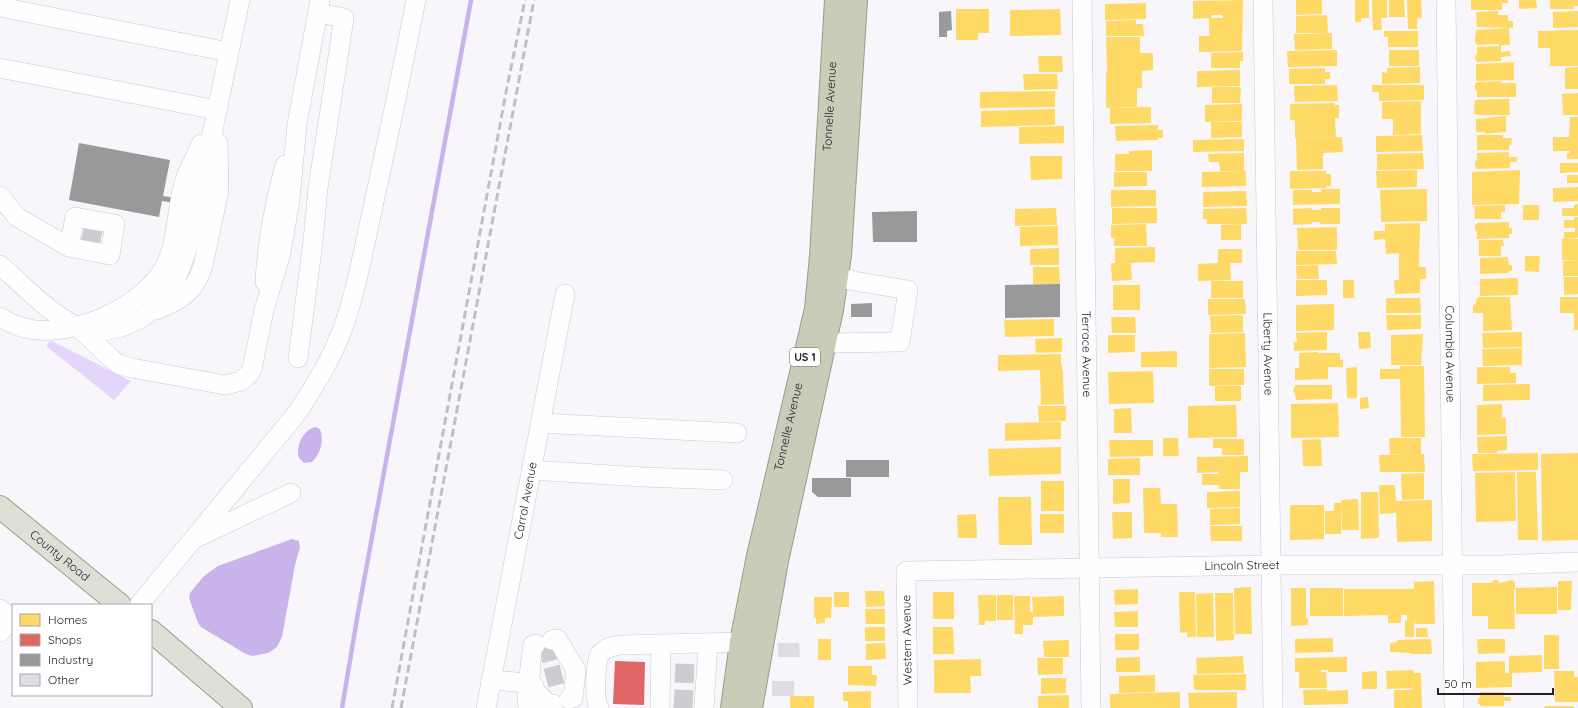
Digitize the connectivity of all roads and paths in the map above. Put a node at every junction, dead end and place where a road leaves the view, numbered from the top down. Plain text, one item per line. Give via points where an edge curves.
1 (240, 0) edge
2 (416, 0) edge
3 (836, 0) edge
4 (856, 0) edge
5 (1082, 0) edge
6 (1263, 0) edge
7 (1446, 0) edge
8 (319, 6) edge
9 (0, 7) edge
10 (229, 52) junction
11 (0, 68) edge
12 (217, 110) junction
13 (0, 196) edge
14 (196, 213) junction
15 (76, 235) junction
16 (0, 265) edge
17 (837, 277) junction
18 (565, 294) dead end
19 (0, 318) edge
20 (77, 326) junction
21 (825, 343) junction
22 (298, 358) dead end
23 (540, 423) junction
24 (737, 433) dead end
25 (531, 470) junction
26 (723, 480) dead end
27 (291, 493) dead end
28 (0, 507) edge
29 (193, 540) junction
30 (1578, 562) edge
31 (1452, 564) junction
32 (1271, 565) junction
33 (1090, 568) junction
34 (906, 571) joint
35 (119, 604) edge
36 (140, 604) edge
37 (0, 609) edge
38 (0, 632) edge
39 (152, 632) edge
40 (742, 642) junction
41 (708, 643) junction
42 (661, 644) junction
43 (554, 671) junction
44 (597, 671) junction
45 (491, 680) junction
46 (528, 683) junction
47 (666, 689) edge
48 (701, 690) edge
49 (241, 708) edge
50 (486, 708) edge
51 (531, 708) edge
52 (599, 708) edge
53 (732, 708) edge
54 (751, 708) edge
55 (908, 708) edge
56 (1091, 708) edge
57 (1273, 708) edge
58 (1454, 708) edge

1 - 10 street
2 - 29 street via 394,116 345,322 330,357 297,413
3 - 40 highway, Tonnelle Avenue / US 1 via 822,256 816,309 758,556
4 - 17 highway, Tonnelle Avenue / US 1
5 - 33 street, Terrace Avenue
6 - 32 street, Liberty Avenue
7 - 31 street, Columbia Avenue
8 - 20 street via 297,124 290,200 278,228 281,253 264,310 252,369 246,378 235,384 224,385 118,364
8 - 22 street via 344,18 318,188
9 - 10 street
10 - 12 street
11 - 12 street
12 - 14 street
13 - 15 street via 18,217
14 - 20 street via 151,286 125,306
14 - 20 street via 180,272 171,288 152,311 139,320 111,330 98,331
15 - 15 street via 110,255 110,237 115,224 75,217
16 - 20 street via 51,308
17 - 21 highway, Tonnelle Avenue / US 1
17 - 21 street via 908,290 900,342
18 - 23 street, Carrol Avenue
19 - 20 street via 26,329
21 - 54 highway, Tonnelle Avenue / US 1 via 777,561
23 - 24 street
23 - 25 street, Carrol Avenue
25 - 26 street
25 - 45 street, Carrol Avenue
27 - 29 street
28 - 35 main road, County Road
29 - 36 street
30 - 31 street, Lincoln Street
31 - 32 street, Lincoln Street
31 - 58 street, Columbia Avenue
32 - 33 street, Lincoln Street
32 - 57 street, Liberty Avenue
33 - 34 street, Lincoln Street
33 - 56 street, Terrace Avenue
34 - 55 street, Western Avenue
37 - 38 street via 12,619
39 - 49 main road
40 - 41 street
40 - 53 highway, Tonnelle Avenue / US 1
41 - 42 street
41 - 48 street
42 - 44 street via 620,644 608,647 598,659
42 - 47 street
43 - 44 street
43 - 46 street
43 - 46 street via 536,655
43 - 46 street via 549,705
44 - 52 street via 596,699
45 - 46 street
45 - 50 street, Carrol Avenue
46 - 51 street via 527,704

